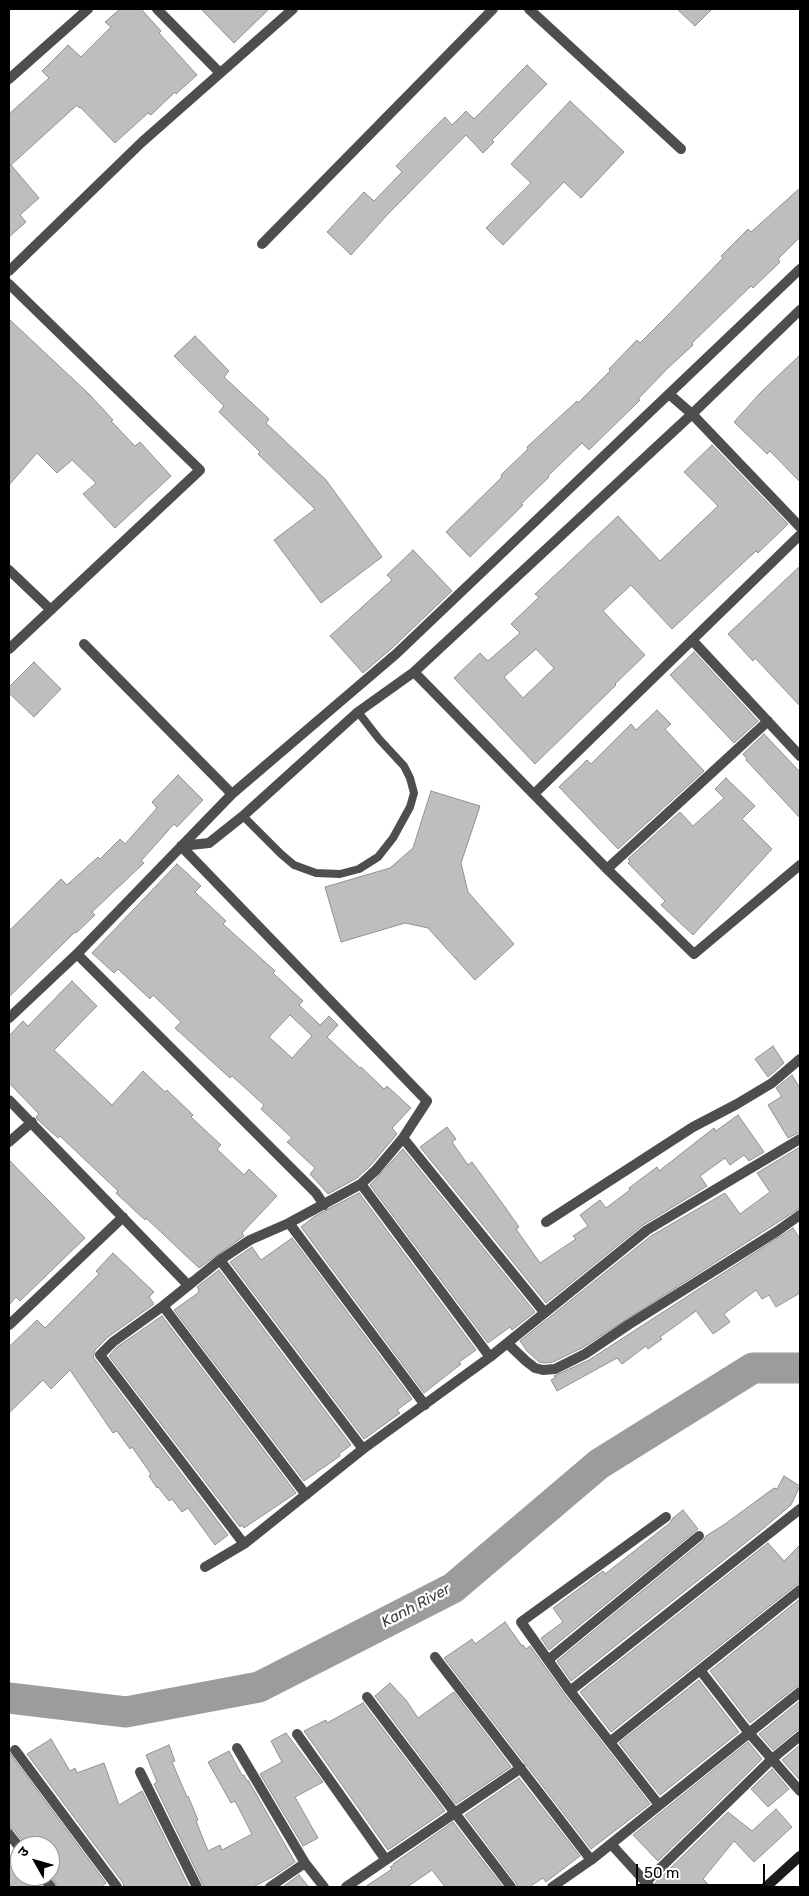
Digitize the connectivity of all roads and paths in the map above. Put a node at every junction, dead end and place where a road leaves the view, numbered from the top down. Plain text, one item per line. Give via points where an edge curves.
1 (88, 9) edge
2 (157, 9) edge
3 (293, 9) edge
4 (493, 9) edge
5 (529, 9) edge
6 (220, 73) junction
7 (9, 79) edge
8 (681, 149) dead end
9 (262, 244) dead end
10 (800, 269) edge
11 (9, 271) edge
12 (9, 284) edge
13 (800, 310) edge
14 (670, 394) junction
15 (692, 414) junction
16 (800, 527) edge
17 (800, 535) edge
18 (9, 570) edge
19 (51, 610) junction
20 (692, 640) junction
21 (84, 644) dead end
22 (9, 649) edge
23 (414, 672) junction
24 (358, 712) junction
25 (768, 721) junction
26 (800, 756) edge
27 (232, 794) junction
28 (534, 794) junction
29 (243, 816) junction
30 (181, 846) junction
31 (800, 865) edge
32 (607, 870) junction
33 (78, 954) junction
34 (9, 1018) edge
35 (800, 1059) edge
36 (9, 1100) edge
37 (32, 1122) junction
38 (403, 1138) junction
39 (800, 1139) edge
40 (9, 1142) edge
41 (361, 1184) junction
42 (324, 1205) junction
43 (800, 1215) edge
44 (123, 1217) junction
45 (546, 1222) dead end
46 (289, 1223) junction
47 (220, 1260) junction
48 (188, 1285) junction
49 (163, 1306) junction
50 (544, 1312) junction
51 (9, 1325) edge
52 (507, 1343) junction
53 (490, 1358) junction
54 (425, 1405) junction
55 (363, 1449) junction
56 (306, 1495) junction
57 (800, 1509) edge
58 (666, 1517) dead end
59 (699, 1536) dead end
60 (244, 1544) junction
61 (205, 1567) dead end
62 (800, 1590) edge
63 (435, 1657) dead end
64 (548, 1660) junction
65 (700, 1670) junction
66 (570, 1692) junction
67 (800, 1692) edge
68 (367, 1698) dead end
69 (749, 1733) junction
70 (297, 1734) dead end
71 (800, 1736) edge
72 (610, 1742) junction
73 (238, 1748) dead end
74 (15, 1750) dead end
75 (772, 1759) junction
76 (520, 1768) junction
77 (140, 1772) dead end
78 (800, 1791) edge
79 (660, 1805) junction
80 (455, 1813) junction
81 (611, 1844) junction
82 (799, 1858) edge
83 (386, 1860) junction
84 (591, 1860) junction
85 (305, 1863) junction
86 (648, 1885) edge
87 (117, 1887) edge
88 (197, 1887) edge
89 (270, 1887) edge
90 (324, 1887) edge
91 (346, 1887) edge
92 (511, 1887) edge
93 (552, 1887) edge
94 (766, 1887) edge

1 - 7 street
2 - 6 street
3 - 6 street
4 - 9 street
5 - 8 street
6 - 11 street via 142,142
10 - 14 street
12 - 19 street via 200,470
13 - 15 street
14 - 15 street
14 - 27 street via 396,654
15 - 16 street
15 - 23 street
17 - 20 street
18 - 19 street
19 - 22 street
20 - 25 street
20 - 28 street
21 - 27 street
23 - 24 street
23 - 28 street
24 - 29 street
24 - 29 lane via 404,766 414,793 410,808 378,857 359,869 340,874 316,873 280,854
25 - 26 street
25 - 32 street
27 - 30 street
28 - 32 street
29 - 30 street via 209,843
30 - 33 street
30 - 38 street via 427,1101
31 - 32 street via 694,954
33 - 34 street
33 - 42 street via 316,1192
35 - 45 street via 772,1083 693,1127
36 - 37 street
37 - 40 street
37 - 44 street
38 - 41 street
38 - 50 street
39 - 50 street via 647,1230
41 - 42 street
41 - 53 street
42 - 46 street
43 - 52 street via 586,1354 555,1369 535,1368
44 - 48 street
44 - 51 street
46 - 47 street via 250,1240
46 - 54 street
47 - 48 street
47 - 55 street
48 - 49 street
49 - 56 street
49 - 60 street via 113,1342 100,1356
50 - 52 street
52 - 53 street
53 - 54 street
54 - 55 street
55 - 56 street
56 - 60 street
57 - 66 street
58 - 64 street via 521,1622
59 - 64 street
60 - 61 street
62 - 65 street
63 - 76 street
64 - 66 street
65 - 69 street
65 - 72 street
66 - 72 street
67 - 69 street
68 - 80 street
69 - 75 street
69 - 79 street
70 - 83 street
71 - 75 street
72 - 79 street
73 - 85 street
74 - 87 street
75 - 78 street
75 - 86 street
76 - 80 street
76 - 84 street
77 - 88 street
79 - 81 street
80 - 83 street
80 - 92 street
81 - 84 street
81 - 86 street
82 - 94 street
83 - 91 street
84 - 93 street
85 - 89 street
85 - 90 street

